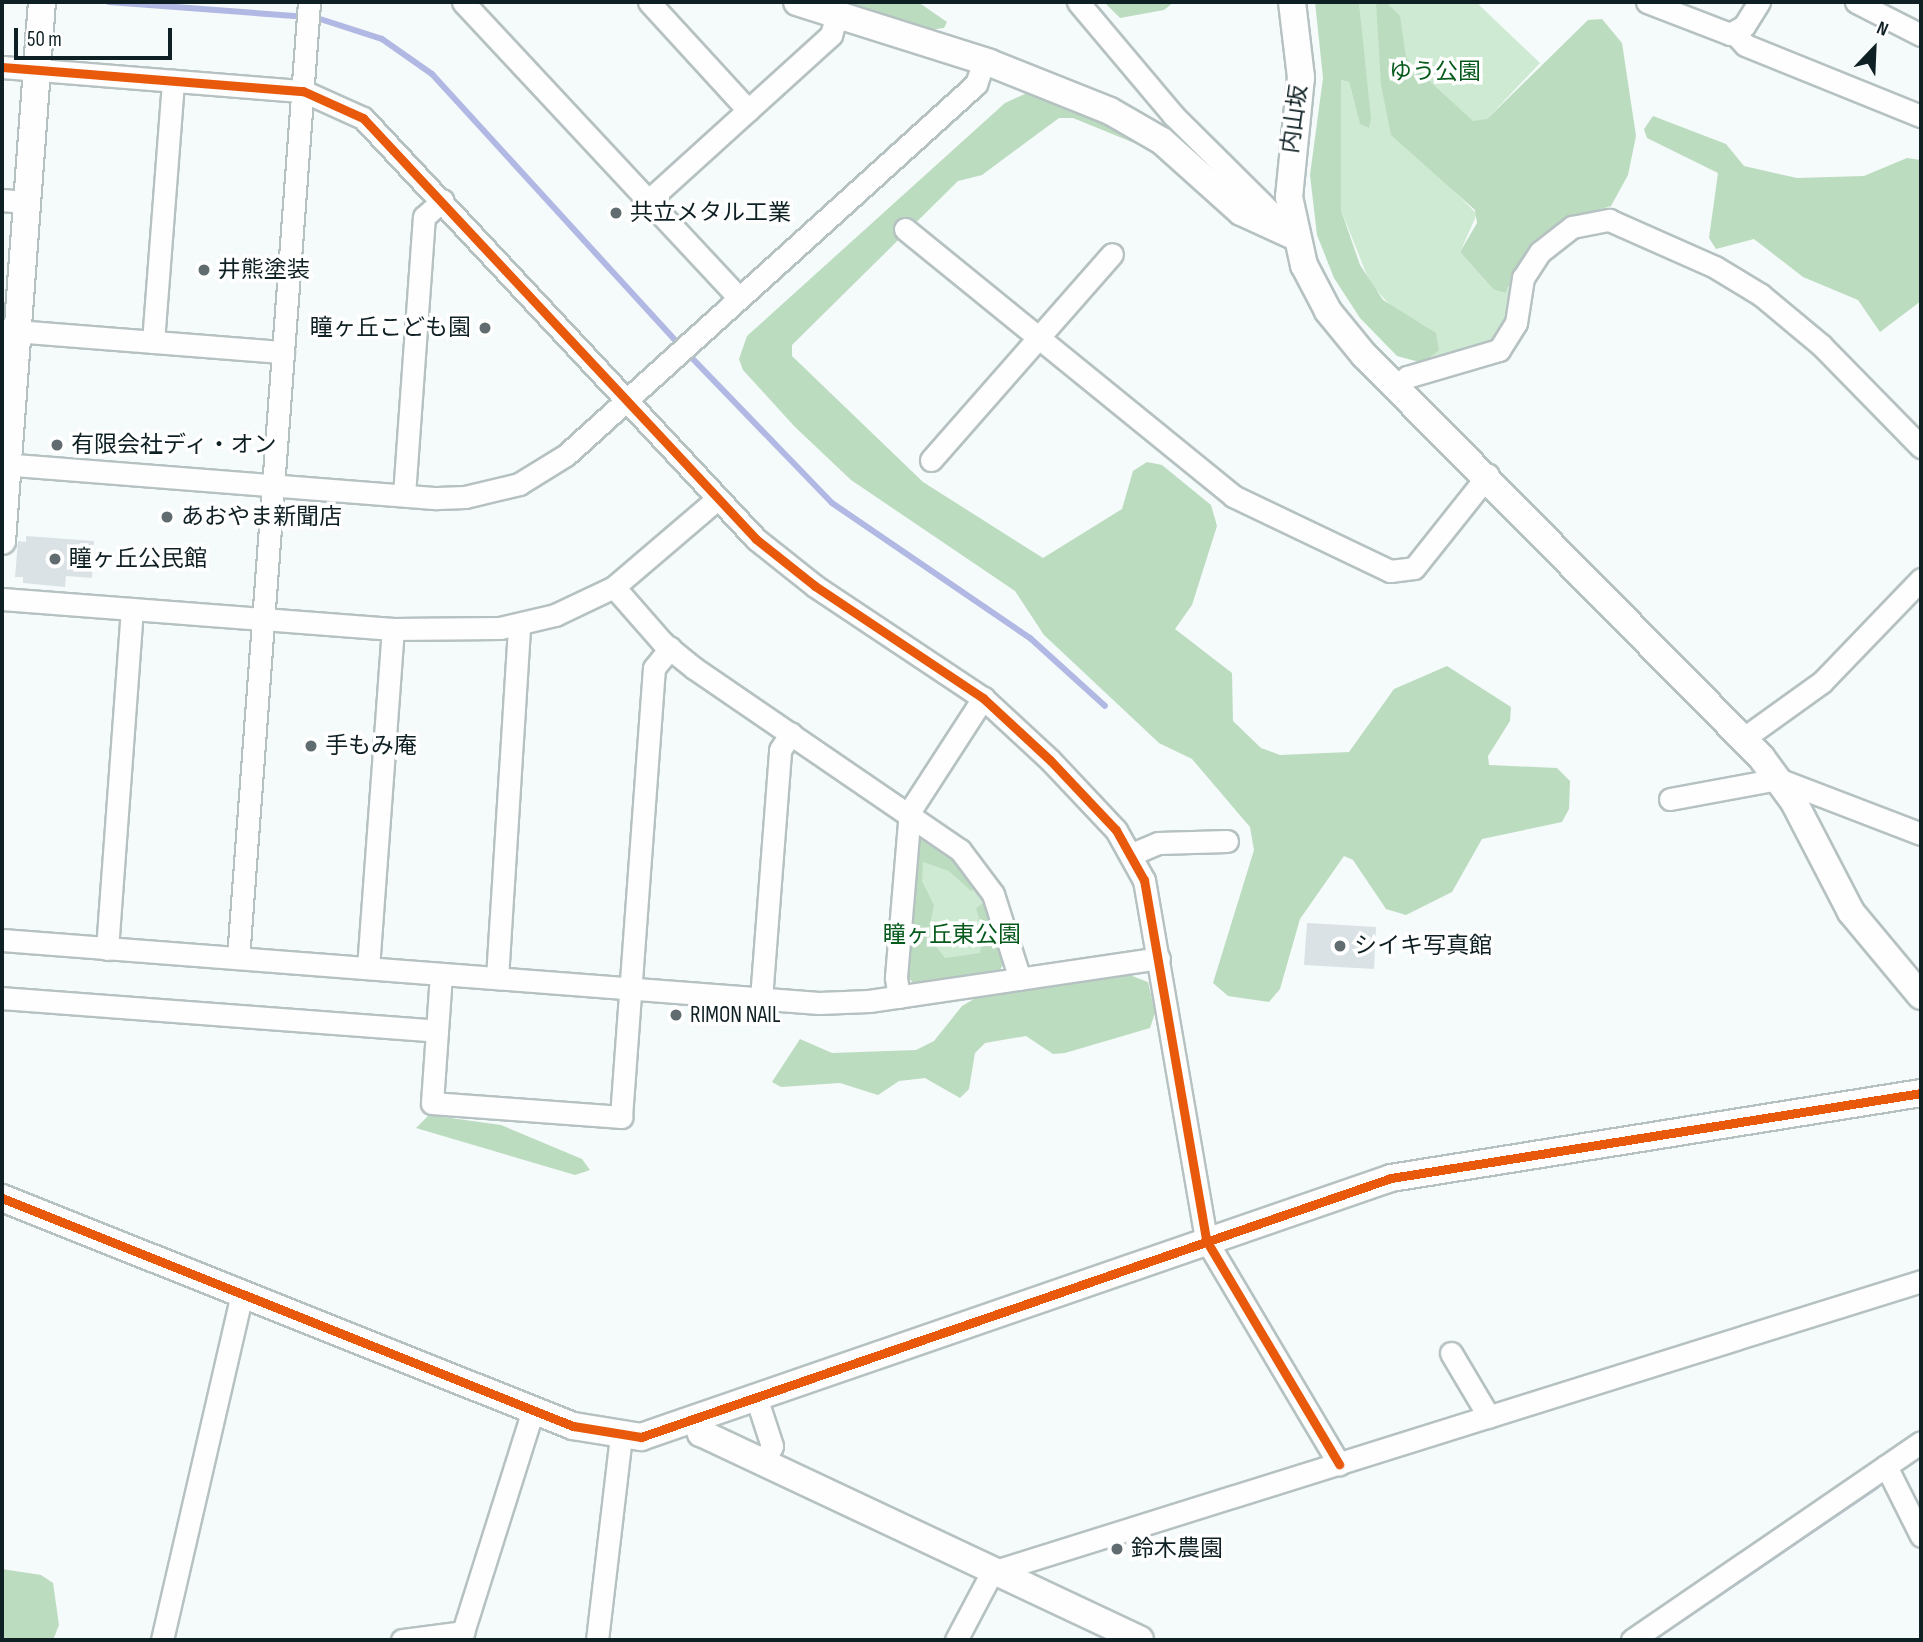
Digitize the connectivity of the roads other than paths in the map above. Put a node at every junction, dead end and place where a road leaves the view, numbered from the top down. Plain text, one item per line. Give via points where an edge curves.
1 (42, 2) edge
2 (309, 2) edge
3 (463, 2) edge
4 (649, 2) edge
5 (797, 2) edge
6 (1078, 2) edge
7 (1292, 2) edge
8 (1647, 2) edge
9 (1759, 2) edge
10 (1856, 2) edge
11 (836, 17) junction
12 (1734, 33) junction
13 (1921, 35) edge
14 (984, 61) junction
15 (2, 67) edge
16 (37, 70) junction
17 (173, 81) junction
18 (303, 91) junction
19 (748, 110) junction
20 (1921, 116) edge
21 (443, 200) junction
22 (649, 200) junction
23 (14, 201) edge
24 (905, 229) dead end
25 (1296, 237) junction
26 (1112, 254) dead end
27 (739, 298) junction
28 (10, 331) edge
29 (1038, 338) junction
30 (153, 342) junction
31 (283, 352) junction
32 (1397, 387) junction
33 (626, 400) junction
34 (1921, 447) edge
35 (931, 460) dead end
36 (5, 464) edge
37 (1488, 475) junction
38 (273, 485) junction
39 (404, 495) junction
40 (717, 499) junction
41 (2, 541) edge
42 (1921, 579) edge
43 (614, 587) junction
44 (2, 599) edge
45 (132, 609) junction
46 (263, 619) junction
47 (519, 625) junction
48 (393, 629) junction
49 (670, 648) junction
50 (983, 698) junction
51 (791, 733) junction
52 (1744, 738) junction
53 (1779, 779) junction
54 (1670, 799) dead end
55 (910, 811) junction
56 (1921, 834) edge
57 (1227, 841) dead end
58 (1132, 854) junction
59 (2, 940) edge
60 (107, 948) junction
61 (238, 958) junction
62 (1159, 958) junction
63 (368, 968) junction
64 (441, 974) junction
65 (497, 978) junction
66 (1020, 979) junction
67 (630, 989) junction
68 (1921, 996) edge
69 (899, 997) junction
70 (2, 998) edge
71 (761, 999) junction
72 (437, 1031) junction
73 (1921, 1093) edge
74 (2, 1198) edge
75 (1206, 1240) junction
76 (1921, 1281) edge
77 (242, 1294) junction
78 (1451, 1353) dead end
79 (757, 1399) junction
80 (533, 1410) junction
81 (1489, 1417) junction
82 (697, 1421) junction
83 (621, 1437) junction
84 (1921, 1442) edge
85 (763, 1463) junction
86 (1339, 1464) junction
87 (1886, 1466) junction
88 (1921, 1536) edge
89 (992, 1572) junction
90 (162, 1640) edge
91 (402, 1640) edge
92 (597, 1640) edge
93 (956, 1640) edge
94 (1140, 1640) edge
95 (1632, 1640) edge

1 - 16 street
2 - 18 street
3 - 22 street
4 - 19 street
5 - 11 street
6 - 25 street via 1173,115
7 - 25 street, 内山坂 via 1301,68 1288,175
8 - 12 street
9 - 12 street
10 - 13 street
11 - 14 street
11 - 19 street via 831,35
12 - 20 street via 1745,45
14 - 25 street via 1128,120 1162,141 1241,212
14 - 27 street via 976,84
15 - 16 street
16 - 17 street
16 - 23 street
17 - 18 street
17 - 30 street
18 - 21 street via 363,118
18 - 31 street
19 - 22 street
21 - 33 street
21 - 39 street via 424,217
22 - 27 street
23 - 28 street
24 - 29 street
25 - 32 street, 内山坂 via 1328,311
26 - 29 street
27 - 33 street
28 - 30 street
28 - 36 street
29 - 35 street
29 - 37 street via 1233,496 1398,574 1414,568
30 - 31 street
31 - 38 street
32 - 34 street via 1407,377 1499,349 1516,323 1522,278 1540,252 1572,227 1609,220 1715,267 1760,295 1821,345
32 - 37 street, 内山坂
33 - 39 street via 566,455 519,484 465,497
33 - 40 street
36 - 38 street
36 - 41 street
37 - 52 street, 内山坂
38 - 39 street
38 - 46 street
40 - 43 street
40 - 50 street via 785,563
42 - 52 street via 1822,682
43 - 47 street via 555,615
43 - 49 street
44 - 45 street
45 - 46 street
45 - 60 street
46 - 48 street
46 - 61 street
47 - 48 street
47 - 65 street
48 - 63 street
49 - 51 street
49 - 67 street via 654,668
50 - 55 street
50 - 58 street via 1069,779
51 - 55 street
51 - 71 street via 780,750
52 - 53 street, 内山坂
53 - 54 street
53 - 56 street
53 - 68 street, 内山坂 via 1851,912
55 - 66 street via 961,850 989,887 1004,918
55 - 69 street via 896,977
57 - 58 street via 1158,844
58 - 62 street via 1144,880
59 - 60 street
60 - 61 street
61 - 63 street
62 - 66 street
62 - 75 street
63 - 64 street
64 - 65 street
64 - 72 street
65 - 67 street
66 - 69 street
67 - 71 street
67 - 72 street via 621,1117 432,1103
69 - 71 street via 844,1003
70 - 72 street
73 - 75 street via 1420,1171
74 - 77 street
75 - 79 street
75 - 86 street
76 - 81 street
77 - 80 street
77 - 90 street
78 - 81 street
79 - 82 street
79 - 85 street via 772,1446
80 - 83 street via 595,1434
80 - 91 street via 463,1632
81 - 86 street
82 - 83 street via 664,1433
82 - 85 street via 701,1433
83 - 92 street
84 - 87 street
85 - 89 street
86 - 89 street
87 - 88 street
87 - 95 street
89 - 93 street
89 - 94 street

